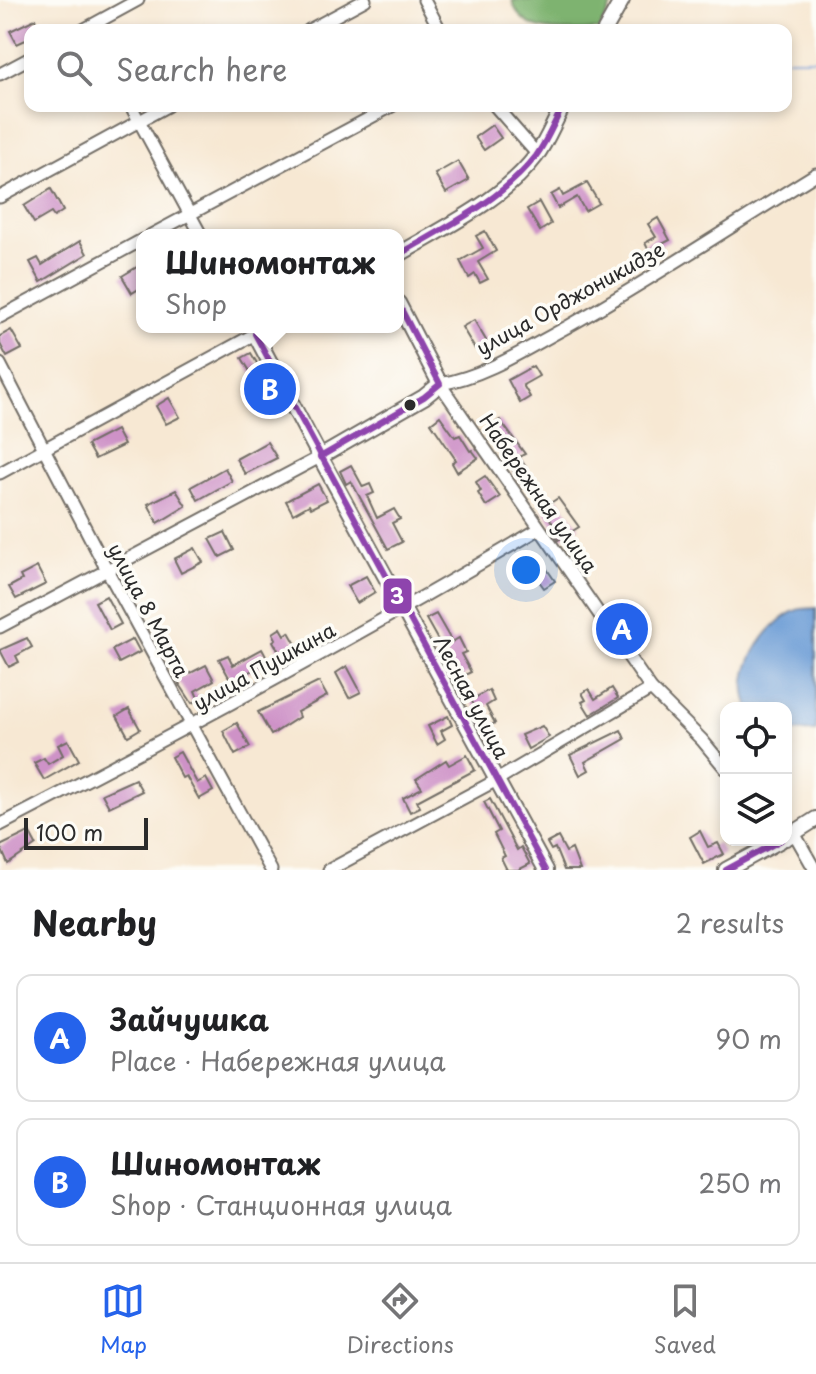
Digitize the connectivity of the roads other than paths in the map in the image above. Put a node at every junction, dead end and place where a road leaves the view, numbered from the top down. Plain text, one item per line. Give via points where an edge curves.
1 (138, 0) edge
2 (365, 0) edge
3 (424, 0) edge
4 (622, 0) edge
5 (96, 24) edge
6 (320, 24) edge
7 (437, 24) edge
8 (608, 24) edge
9 (24, 61) edge
10 (0, 74) edge
11 (134, 112) edge
12 (156, 112) edge
13 (381, 112) edge
14 (500, 112) edge
15 (560, 112) edge
16 (139, 121) junction
17 (537, 154) junction
18 (816, 174) edge
19 (0, 197) edge
20 (190, 214) junction
21 (162, 229) edge
22 (198, 229) edge
23 (136, 243) edge
24 (404, 251) edge
25 (404, 315) edge
26 (0, 317) edge
27 (251, 333) edge
28 (260, 333) edge
29 (0, 364) edge
30 (440, 384) junction
31 (44, 449) junction
32 (320, 457) junction
33 (0, 473) edge
34 (539, 529) junction
35 (107, 570) junction
36 (403, 610) junction
37 (0, 627) edge
38 (651, 689) junction
39 (192, 726) junction
40 (720, 762) edge
41 (495, 781) junction
42 (816, 819) edge
43 (0, 825) edge
44 (792, 831) edge
45 (792, 840) edge
46 (767, 846) edge
47 (271, 870) edge
48 (329, 870) edge
49 (546, 870) edge
50 (726, 870) edge
51 (815, 870) edge

1 - 5 street
2 - 6 street
3 - 7 street
4 - 8 main road
9 - 10 street
11 - 16 street
12 - 16 street
13 - 20 street
14 - 17 street
15 - 17 main road
16 - 19 street
16 - 20 street
17 - 24 main road via 493,197
18 - 30 street, улица Орджоникидзе via 633,289 496,366
20 - 21 street
20 - 22 street
23 - 26 street
25 - 30 main road, Набережная улица
27 - 31 street
28 - 32 main road, Лесная улица
29 - 31 street, улица 8 Марта
30 - 32 main road, улица Орджоникидзе
30 - 34 street, Набережная улица
31 - 33 street
31 - 35 street, улица 8 Марта
32 - 35 street, улица Орджоникидзе
32 - 36 main road, Лесная улица
34 - 36 street, улица Пушкина
34 - 38 street, Набережная улица
35 - 37 street, улица Орджоникидзе
35 - 39 street, улица 8 Марта
36 - 39 street, улица Пушкина
36 - 41 main road, Лесная улица
38 - 40 street, Набережная улица
38 - 41 street
39 - 43 street, улица Пушкина
39 - 47 street, улица 8 Марта
41 - 48 street
41 - 49 main road, Лесная улица
42 - 44 main road
45 - 51 street
46 - 50 main road

